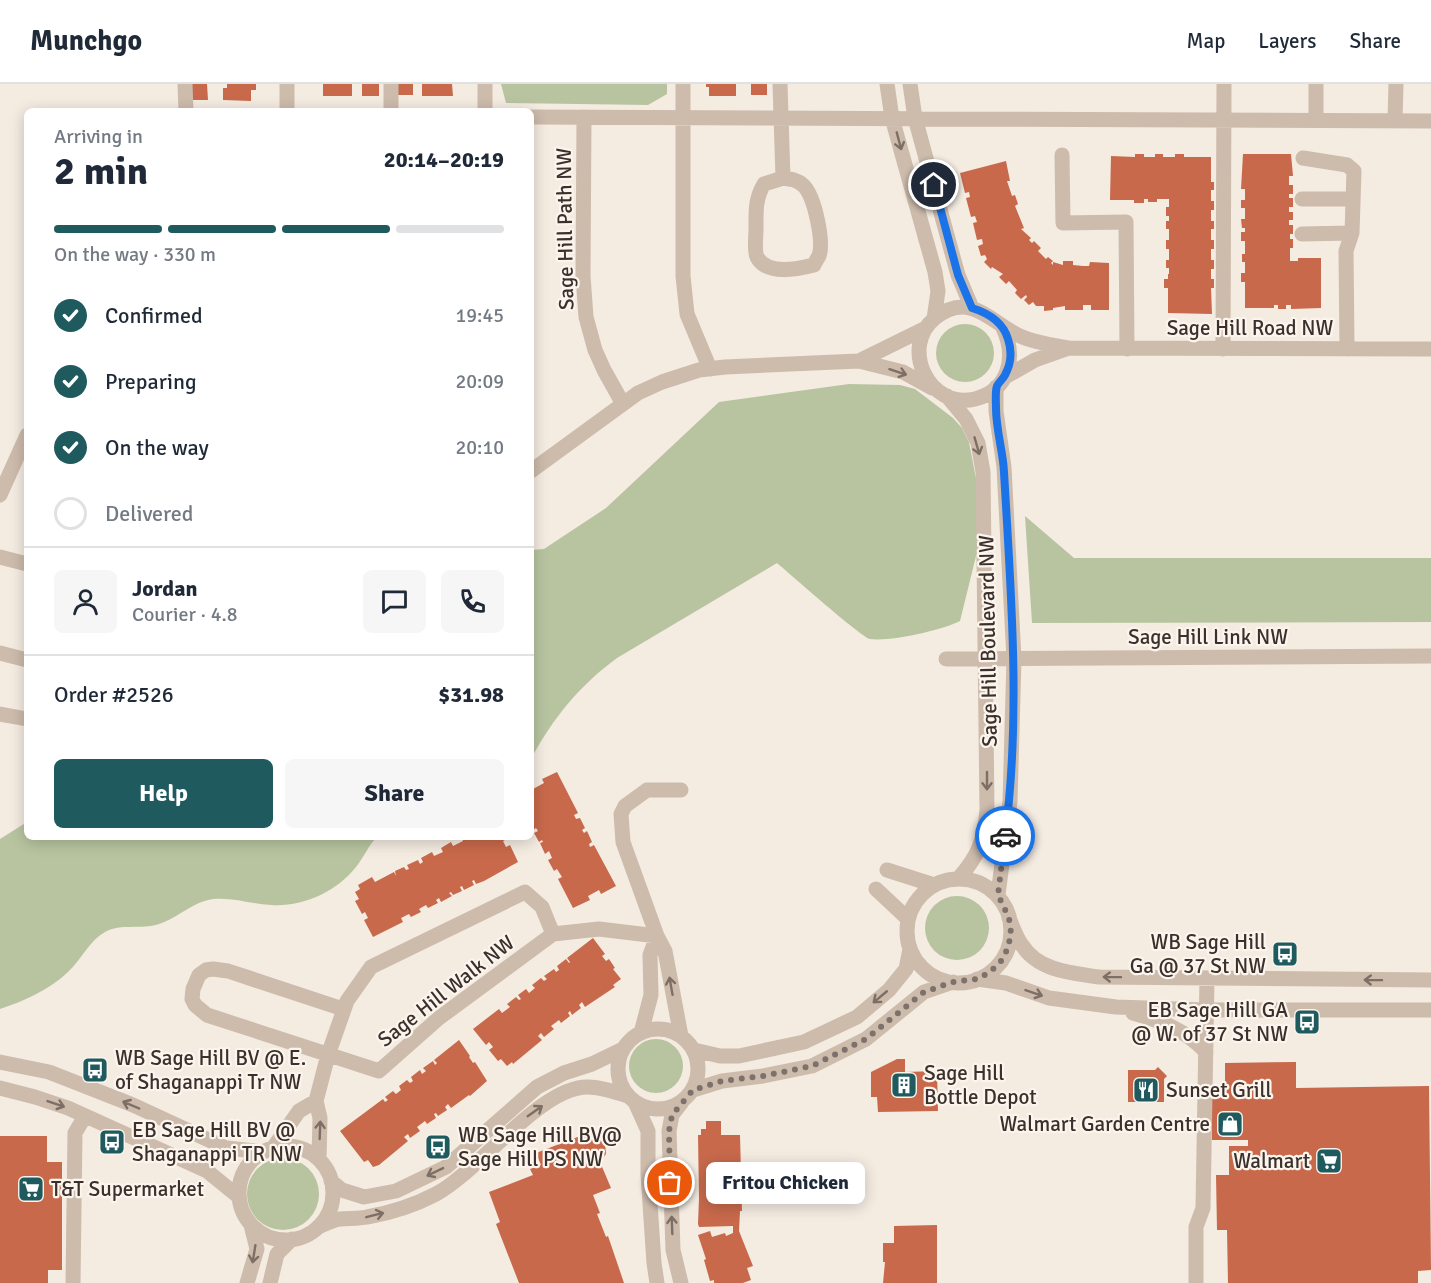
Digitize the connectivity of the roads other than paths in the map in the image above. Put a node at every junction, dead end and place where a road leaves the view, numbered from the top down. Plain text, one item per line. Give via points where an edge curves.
1 (185, 84) edge
2 (287, 84) edge
3 (391, 84) edge
4 (485, 84) edge
5 (683, 84) edge
6 (780, 84) edge
7 (887, 84) edge
8 (910, 84) edge
9 (1224, 84) edge
10 (1316, 84) edge
11 (1396, 84) edge
12 (186, 108) edge
13 (287, 108) edge
14 (391, 108) edge
15 (485, 108) edge
16 (534, 117) edge
17 (584, 117) junction
18 (682, 117) junction
19 (781, 117) junction
20 (892, 118) junction
21 (915, 118) junction
22 (1224, 120) junction
23 (1316, 120) junction
24 (1395, 121) junction
25 (1431, 121) edge
26 (1062, 155) dead end
27 (1303, 158) dead end
28 (783, 178) junction
29 (1302, 199) dead end
30 (1353, 199) junction
31 (1352, 233) junction
32 (1302, 234) dead end
33 (972, 308) junction
34 (930, 323) junction
35 (1002, 326) junction
36 (1069, 348) junction
37 (1127, 349) junction
38 (1223, 349) junction
39 (1347, 349) junction
40 (1431, 349) edge
41 (859, 361) junction
42 (710, 369) junction
43 (1001, 382) junction
44 (941, 393) junction
45 (623, 404) junction
46 (21, 462) edge
47 (534, 463) edge
48 (0, 495) edge
49 (0, 557) edge
50 (24, 563) edge
51 (0, 653) edge
52 (1431, 656) edge
53 (24, 659) edge
54 (946, 659) dead end
55 (986, 659) junction
56 (1014, 659) junction
57 (0, 714) edge
58 (24, 718) edge
59 (681, 789) dead end
60 (887, 870) dead end
61 (959, 878) junction
62 (934, 885) junction
63 (876, 890) dead end
64 (998, 895) junction
65 (1009, 918) junction
66 (908, 919) junction
67 (553, 934) junction
68 (657, 936) junction
69 (910, 949) junction
70 (1207, 978) junction
71 (977, 979) junction
72 (1431, 980) edge
73 (953, 982) junction
74 (1116, 1007) junction
75 (343, 1009) junction
76 (1206, 1010) junction
77 (1402, 1010) junction
78 (1431, 1010) edge
79 (1431, 1021) edge
80 (641, 1033) junction
81 (681, 1036) junction
82 (623, 1049) junction
83 (693, 1050) junction
84 (1206, 1052) junction
85 (328, 1055) junction
86 (0, 1062) edge
87 (0, 1088) edge
88 (693, 1090) junction
89 (631, 1099) junction
90 (316, 1101) junction
91 (682, 1101) junction
92 (85, 1116) junction
93 (269, 1150) junction
94 (319, 1159) junction
95 (331, 1181) junction
96 (239, 1197) junction
97 (251, 1225) junction
98 (318, 1227) junction
99 (292, 1239) junction
100 (73, 1283) edge
101 (247, 1283) edge
102 (270, 1283) edge
103 (657, 1283) edge
104 (681, 1283) edge
105 (1196, 1283) edge

1 - 12 street
2 - 13 street
3 - 14 street
4 - 15 street
5 - 18 street
6 - 19 street
7 - 20 street
8 - 21 street
9 - 22 street
10 - 23 street
11 - 24 street
16 - 17 street
17 - 18 street
17 - 45 street, Sage Hill Path NW via 586,316 595,350
18 - 19 street
18 - 42 street via 682,276 687,314
19 - 20 street
19 - 28 street
20 - 21 street
20 -> 34 street via 935,272 938,291
21 - 22 street
21 - 33 street via 958,275
22 - 23 street
22 - 38 street
23 - 24 street
24 - 25 street
26 - 37 street via 1063,223 1126,222
27 - 30 street via 1347,165 1354,171
28 - 28 street via 764,184 759,193 758,259 782,270 814,265 820,240 815,210 806,187 794,179
29 - 30 street
30 - 31 street
31 - 32 street
31 - 39 street via 1346,251
33 - 34 street via 945,312
33 - 35 street via 993,317
34 - 41 street
34 - 44 street via 920,340 920,367
35 - 36 street, Sage Hill Road NW via 1022,337
35 - 43 street via 1011,351 1010,364
36 - 37 street, Sage Hill Road NW
36 - 43 street, Sage Hill Road NW via 1035,360
37 - 38 street, Sage Hill Road NW
38 - 39 street, Sage Hill Road NW
39 - 40 street, Sage Hill Road NW
41 - 42 street
41 -> 44 street via 903,372
42 - 45 street via 662,381
43 - 44 street via 986,395 973,399 960,400
43 - 56 street, Sage Hill Boulevard NW via 996,411 1004,467
44 -> 55 street, Sage Hill Boulevard NW via 966,419 978,442 983,472
45 - 47 street
46 - 48 street
49 - 50 street
51 - 53 street
52 - 56 street, Sage Hill Link NW
54 - 55 street, Sage Hill Link NW
55 - 56 street, Sage Hill Link NW
55 -> 61 street, Sage Hill Boulevard NW via 985,832 980,849
56 - 64 street, Sage Hill Boulevard NW via 1010,801
57 - 58 street
59 - 68 street via 647,789 621,814 622,842
60 - 62 street
61 - 62 street
61 - 64 street via 981,883
62 - 66 street via 918,899
63 - 66 street
64 - 65 street
70 -> 65 street via 1100,976 1054,969 1036,960 1022,946
65 - 71 street via 1008,948 990,972
66 - 69 street
67 - 68 street via 599,929
67 - 75 street, Sage Hill Walk NW via 542,907 525,892 371,967
67 - 85 street, Sage Hill Walk NW via 439,1018 379,1071
68 - 80 street via 650,955 651,995
81 -> 68 street via 665,951
69 - 73 street via 927,972
69 -> 83 street via 906,969 889,990 857,1017 804,1042 739,1056
72 -> 70 street
70 - 76 street
71 - 73 street
71 -> 74 street via 1006,983 1049,998
73 - 88 street via 924,992 866,1039 812,1066 722,1081
74 - 76 street
74 - 84 street via 1169,1025 1195,1040
75 - 85 street, Sage Hill Walk NW
75 - 85 street via 228,971 206,970 193,989 195,1005 207,1015
76 - 77 street
76 - 84 street
77 - 78 street
77 - 79 street
80 - 81 street via 662,1029
80 - 82 street
81 - 83 street
82 - 89 street via 618,1073
82 -> 95 street via 537,1087 446,1167 396,1191 364,1197 342,1190
83 - 88 street via 698,1070
84 - 105 street via 1203,1208 1196,1227
85 - 90 street, Sage Hill Walk NW
93 -> 86 street via 226,1148 49,1072
87 -> 92 street
88 - 91 street
89 - 91 street via 644,1107 664,1109
98 -> 89 street via 338,1219 397,1210 438,1193 462,1177 528,1116 576,1088 601,1088
89 - 103 street via 648,1131
90 - 93 street via 299,1111
94 -> 90 street, Sage Hill Walk NW via 320,1118
104 -> 91 street via 673,1251 669,1131 672,1115
92 - 96 street via 207,1171
92 - 100 street via 75,1133
93 - 94 street via 290,1146
93 - 96 street via 258,1154 247,1166 240,1181
94 - 95 street
95 - 98 street via 332,1201
96 - 97 street
97 - 99 street via 277,1239
97 -> 101 street via 257,1249
98 - 99 street
99 - 102 street via 277,1254

